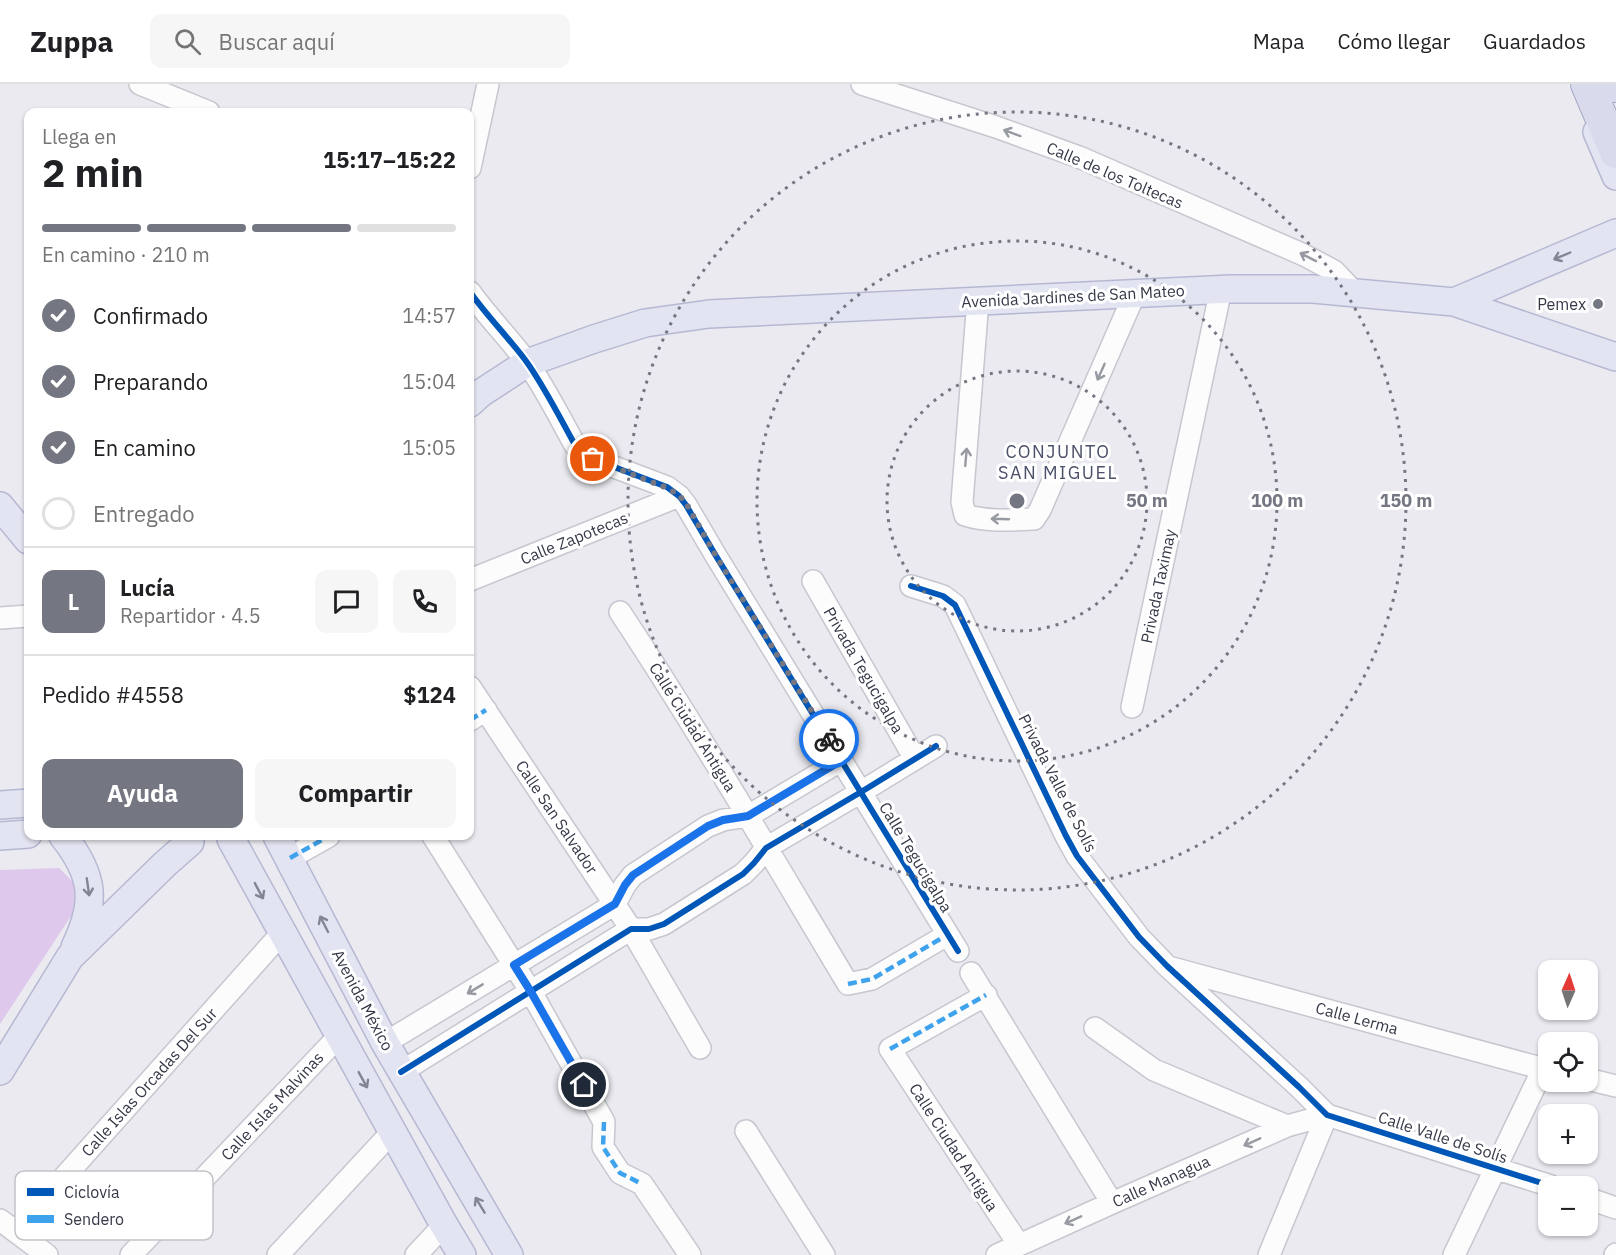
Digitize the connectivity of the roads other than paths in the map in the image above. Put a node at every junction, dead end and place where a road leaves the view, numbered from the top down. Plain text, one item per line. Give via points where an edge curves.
1 (140, 84) edge
2 (488, 84) edge
3 (862, 84) edge
4 (1577, 84) edge
5 (1587, 84) edge
6 (1606, 84) edge
7 (198, 108) edge
8 (1616, 108) edge
9 (474, 149) edge
10 (1616, 152) edge
11 (1616, 176) edge
12 (1616, 233) edge
13 (1221, 289) junction
14 (1354, 292) junction
15 (1135, 293) junction
16 (474, 297) edge
17 (978, 300) junction
18 (1454, 302) junction
19 (1616, 357) edge
20 (527, 363) junction
21 (474, 400) edge
22 (679, 495) junction
23 (0, 506) edge
24 (24, 535) edge
25 (474, 578) edge
26 (813, 581) dead end
27 (911, 586) dead end
28 (620, 612) dead end
29 (24, 616) edge
30 (0, 618) edge
31 (1132, 707) dead end
32 (478, 715) edge
33 (936, 746) dead end
34 (915, 759) junction
35 (842, 760) junction
36 (861, 792) junction
37 (24, 803) edge
38 (0, 805) edge
39 (748, 816) junction
40 (24, 834) edge
41 (0, 836) edge
42 (66, 840) edge
43 (180, 840) edge
44 (187, 840) edge
45 (224, 840) edge
46 (235, 840) edge
47 (313, 840) edge
48 (436, 840) edge
49 (284, 847) edge
50 (766, 848) junction
51 (615, 904) junction
52 (631, 929) junction
53 (282, 933) junction
54 (70, 957) junction
55 (514, 965) junction
56 (1167, 966) junction
57 (971, 973) dead end
58 (848, 984) joint
59 (531, 992) junction
60 (986, 995) junction
61 (1095, 1028) dead end
62 (339, 1036) junction
63 (385, 1043) junction
64 (700, 1048) dead end
65 (1538, 1067) edge
66 (0, 1071) edge
67 (401, 1072) junction
68 (1598, 1082) edge
69 (1538, 1085) edge
70 (1616, 1086) edge
71 (1327, 1115) junction
72 (1287, 1126) junction
73 (746, 1131) dead end
74 (392, 1132) junction
75 (1496, 1168) junction
76 (59, 1171) edge
77 (211, 1171) edge
78 (1538, 1182) edge
79 (1598, 1202) edge
80 (1112, 1203) junction
81 (1616, 1208) edge
82 (444, 1225) junction
83 (28, 1240) edge
84 (145, 1240) edge
85 (1019, 1245) junction
86 (47, 1255) edge
87 (131, 1255) edge
88 (278, 1255) edge
89 (416, 1255) edge
90 (462, 1255) edge
91 (509, 1255) edge
92 (690, 1255) edge
93 (824, 1255) edge
94 (997, 1255) edge
95 (1269, 1255) edge
96 (1454, 1255) edge

1 - 7 street
2 - 9 street
14 -> 3 street, Calle de los Toltecas via 1334,271 1304,255 1078,158
4 - 11 main road
5 - 10 highway
6 - 8 highway
12 -> 18 main road
13 - 14 main road, Avenida Jardines de San Mateo
13 - 15 main road, Avenida Jardines de San Mateo
13 - 31 street, Privada Taximay
14 - 18 main road, Avenida Jardines de San Mateo
15 - 17 main road, Avenida Jardines de San Mateo
15 -> 17 street via 1034,519 977,519 965,515 962,502
16 - 20 street
17 - 20 main road, Avenida Jardines de San Mateo via 709,314 645,323
18 - 19 main road, Avenida Jardines de San Mateo
20 - 21 main road, Avenida Jardines de San Mateo
20 - 22 street via 583,453
22 - 25 street, Calle Zapotecas
22 - 35 street, Calle Tegucigalpa
23 - 24 main road
26 - 34 street, Privada Tegucigalpa
27 - 56 street, Privada Valle de Solís via 943,596 956,605 1071,846 1139,937
28 - 39 street, Calle Ciudad Antigua
29 - 30 street
32 - 51 street, Calle San Salvador
33 - 34 street
34 - 36 street
35 - 36 street, Calle Tegucigalpa
35 - 39 street
36 - 50 street
36 - 58 street, Calle Tegucigalpa via 953,943 872,980
37 - 38 main road
39 - 50 street, Calle Ciudad Antigua
39 - 51 street via 708,826 633,875
40 - 41 main road
42 -> 54 main road via 84,868 89,885 84,928
43 - 54 main road via 165,864
44 - 45 main road via 206,846
46 -> 53 main road
47 - 49 street
48 - 55 street
63 -> 49 main road, Avenida México
50 - 52 street via 743,874 664,924
50 - 58 street, Calle Ciudad Antigua
51 - 52 street, Calle San Salvador
51 - 55 street
52 - 59 street
52 - 64 street, Calle San Salvador
53 - 62 main road
53 - 76 street, Calle Islas Orcadas Del Sur
54 - 66 main road
55 - 59 street
55 -> 63 street
56 - 65 street, Calle Lerma
56 - 71 street, Privada Valle de Solís
57 - 60 street
59 - 67 street
59 - 92 street via 604,1122 603,1147 620,1173 642,1184
60 - 80 street
60 - 85 street, Calle Ciudad Antigua via 890,1049
61 - 72 street via 1154,1070
62 -> 74 main road
62 - 77 street, Calle Islas Malvinas
63 - 67 main road, Avenida México
91 -> 67 main road, Avenida México
68 - 70 street
69 - 75 street
71 - 72 street, Calle Managua
71 - 75 street, Calle Valle de Solís
71 - 95 street
72 -> 80 street, Calle Managua
73 - 93 street
74 - 82 main road
74 - 88 street
75 - 78 street, Calle Valle de Solís
75 - 96 street
79 - 81 street
80 -> 85 street, Calle Managua
82 - 89 street
82 - 90 main road
83 - 86 street
84 - 87 street, Calle Islas Malvinas
85 - 94 street, Calle Managua

